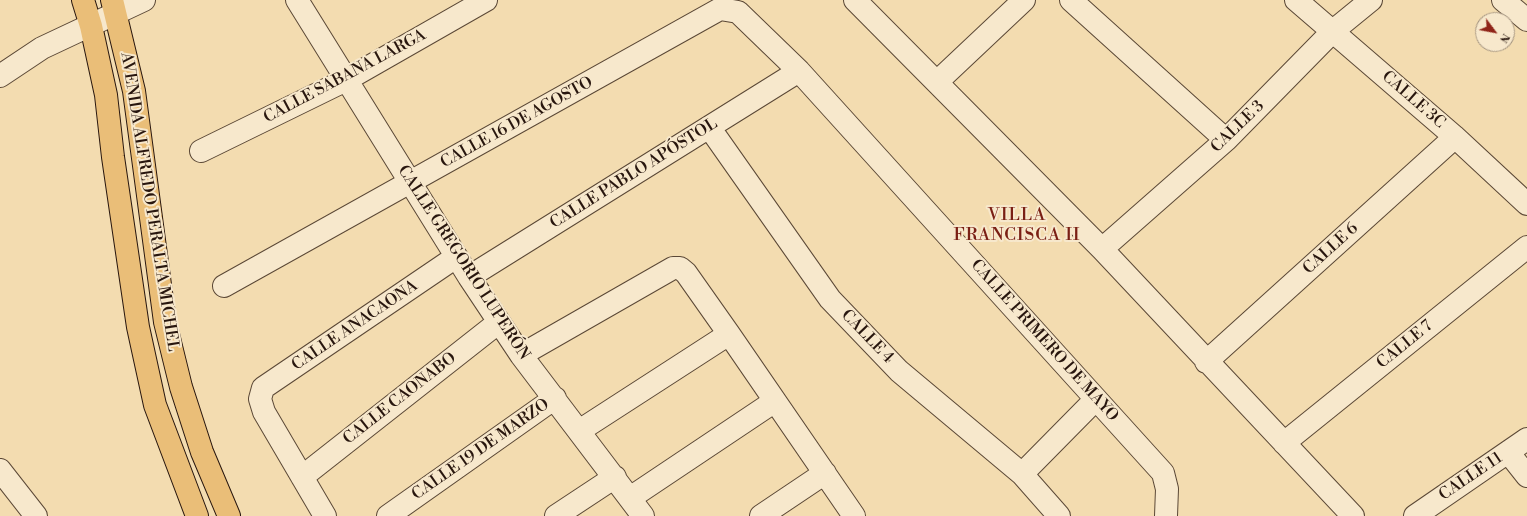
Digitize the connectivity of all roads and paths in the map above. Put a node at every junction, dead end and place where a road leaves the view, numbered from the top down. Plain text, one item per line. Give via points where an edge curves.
1 (83, 0) edge
2 (144, 0) edge
3 (297, 0) edge
4 (486, 0) edge
5 (855, 0) edge
6 (1024, 0) edge
7 (1071, 0) edge
8 (1296, 0) edge
9 (1371, 0) edge
10 (1503, 0) edge
11 (114, 7) edge
12 (1527, 20) edge
13 (92, 26) junction
14 (1333, 31) junction
15 (798, 71) junction
16 (0, 76) edge
17 (346, 80) junction
18 (938, 82) junction
19 (709, 127) junction
20 (1455, 137) junction
21 (1226, 140) junction
22 (201, 151) dead end
23 (410, 183) junction
24 (1527, 204) edge
25 (1527, 247) edge
26 (1102, 249) junction
27 (456, 257) junction
28 (469, 277) junction
29 (224, 286) dead end
30 (499, 322) junction
31 (729, 334) junction
32 (521, 355) junction
33 (1206, 362) junction
34 (555, 398) junction
35 (1096, 399) junction
36 (775, 401) junction
37 (579, 431) junction
38 (1527, 439) edge
39 (1284, 443) junction
40 (1508, 452) junction
41 (0, 470) edge
42 (825, 473) junction
43 (1022, 474) junction
44 (1527, 476) edge
45 (302, 477) junction
46 (615, 477) junction
47 (630, 498) junction
48 (1427, 513) edge
49 (36, 516) edge
50 (197, 516) edge
51 (229, 516) edge
52 (325, 516) edge
53 (388, 516) edge
54 (556, 516) edge
55 (643, 516) edge
56 (761, 516) edge
57 (854, 516) edge
58 (1060, 516) edge
59 (1166, 516) edge
60 (1353, 516) edge

1 - 13 main road, AVENIDA ALFREDO PERALTA MICHEL
2 - 11 street
3 - 17 street, CALLE GREGORIO LUPERÓN
4 - 17 street, CALLE SABANA LARGA
5 - 18 street
6 - 18 street
7 - 21 street
8 - 14 street, CALLE 3C
9 - 14 street, CALLE 3
10 - 12 street
11 - 13 street
11 - 51 main road, AVENIDA ALFREDO PERALTA MICHEL via 134,91 165,322 181,387 202,452
13 - 16 street via 42,48
13 - 50 main road, AVENIDA ALFREDO PERALTA MICHEL via 106,95 138,327 155,405
14 - 20 street, CALLE 3C
14 - 21 street, CALLE 3
15 - 19 street, CALLE PABLO APÓSTOL
15 - 23 street, CALLE 16 DE AGOSTO via 738,12 720,10
15 - 35 street, CALLE PRIMERO DE MAYO
17 - 22 street, CALLE SABANA LARGA
17 - 23 street, CALLE GREGORIO LUPERÓN
18 - 26 street
19 - 28 street, CALLE PABLO APÓSTOL
19 - 43 street, CALLE 4 via 830,299 899,371
20 - 24 street, CALLE 3C
20 - 33 street, CALLE 6
21 - 26 street, CALLE 3
23 - 27 street, CALLE GREGORIO LUPERÓN
23 - 29 street, CALLE 16 DE AGOSTO
25 - 39 street, CALLE 7
26 - 33 street
27 - 28 street, CALLE GREGORIO LUPERÓN
27 - 45 street, CALLE ANACAONA via 263,388 260,399 264,412
28 - 30 street, CALLE GREGORIO LUPERÓN
30 - 32 street, CALLE GREGORIO LUPERÓN
30 - 45 street, CALLE CAONABO
31 - 32 street via 686,273 680,268 673,268
31 - 36 street
31 - 37 street
32 - 34 street, CALLE GREGORIO LUPERÓN
33 - 39 street
34 - 37 street, CALLE GREGORIO LUPERÓN
34 - 53 street, CALLE 19 DE MARZO
35 - 43 street
35 - 59 street, CALLE PRIMERO DE MAYO via 1163,473 1167,489
36 - 42 street
36 - 47 street
37 - 46 street, CALLE GREGORIO LUPERÓN
38 - 40 street, CALLE 11
39 - 60 street
40 - 44 street
40 - 48 street, CALLE 11
41 - 49 street
42 - 56 street
42 - 57 street
43 - 58 street, CALLE 4
45 - 52 street
46 - 47 street, CALLE GREGORIO LUPERÓN
46 - 54 street
47 - 55 street, CALLE GREGORIO LUPERÓN

